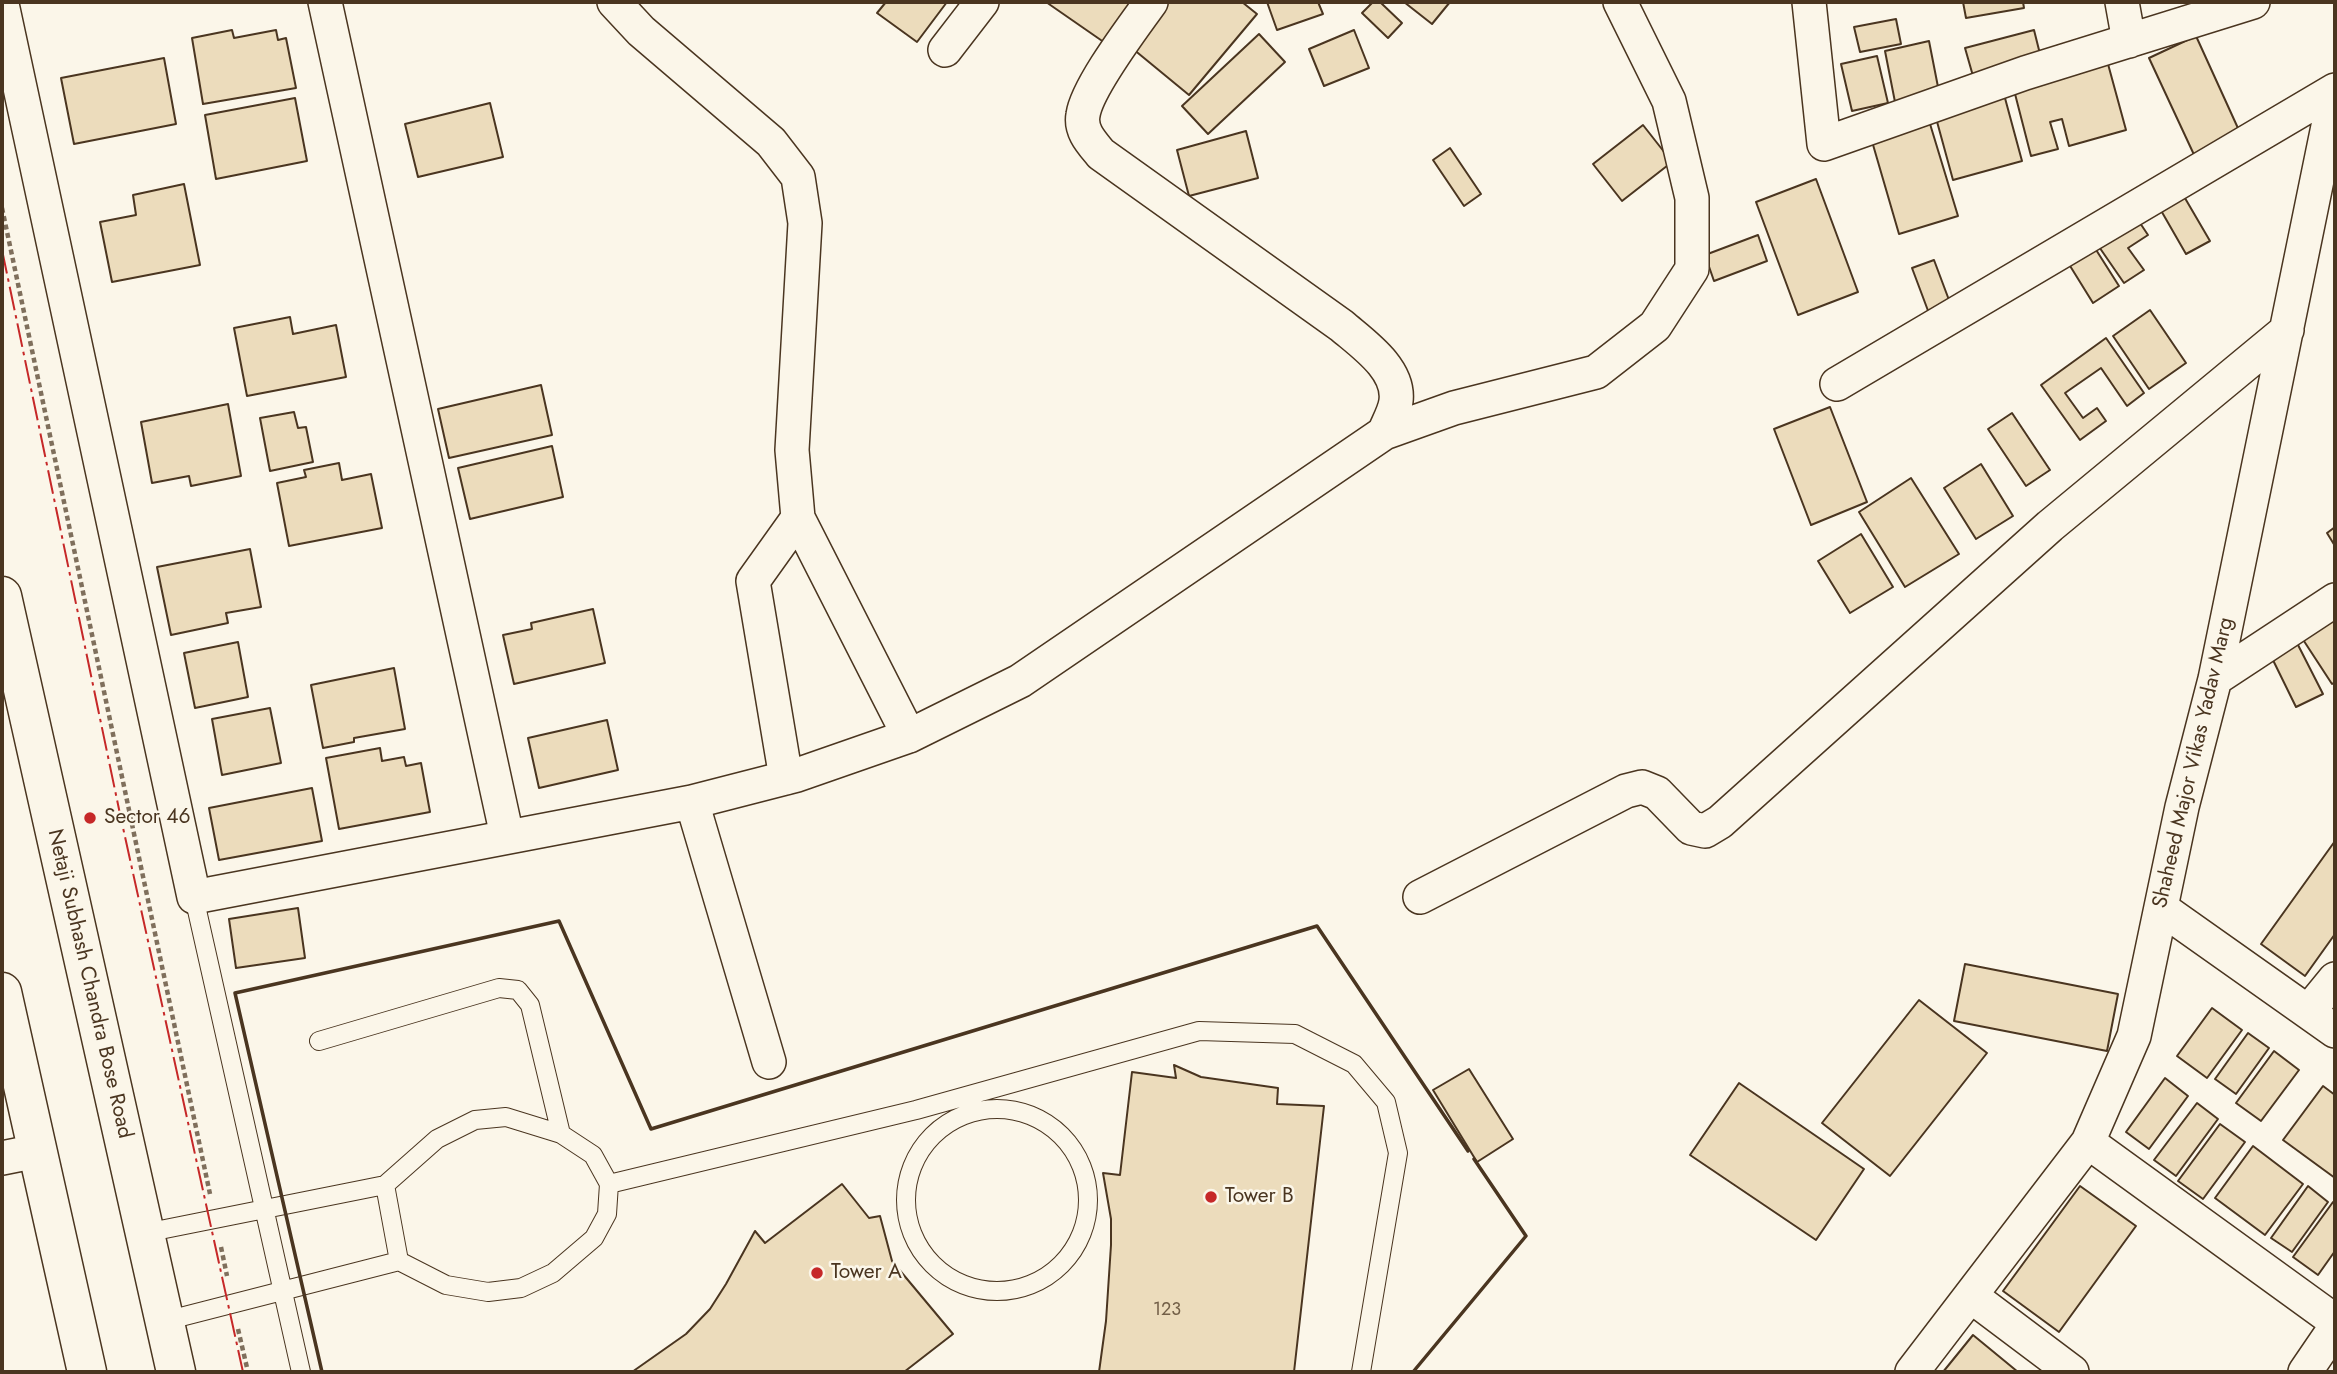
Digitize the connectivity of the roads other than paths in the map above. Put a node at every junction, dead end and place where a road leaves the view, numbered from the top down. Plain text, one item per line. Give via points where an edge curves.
1 (325, 2) edge
2 (614, 2) edge
3 (982, 2) edge
4 (1151, 2) edge
5 (1620, 2) edge
6 (1809, 2) edge
7 (2122, 2) edge
8 (2253, 2) edge
9 (2, 4) edge
10 (2129, 41) junction
11 (945, 50) dead end
12 (2335, 91) edge
13 (2287, 330) junction
14 (1837, 384) dead end
15 (1384, 433) junction
16 (798, 517) junction
17 (2, 596) edge
18 (2335, 600) edge
19 (2215, 679) junction
20 (909, 736) junction
21 (786, 778) junction
22 (692, 802) junction
23 (507, 836) junction
24 (194, 897) junction
25 (1420, 897) dead end
26 (2161, 908) junction
27 (2335, 979) edge
28 (2, 992) edge
29 (2308, 1012) junction
30 (2335, 1031) edge
31 (319, 1041) dead end
32 (769, 1062) dead end
33 (1025, 1080) junction
34 (14, 1104) edge
35 (916, 1110) junction
36 (1024, 1112) junction
37 (936, 1133) junction
38 (561, 1134) junction
39 (2088, 1142) junction
40 (19, 1155) edge
41 (609, 1184) junction
42 (385, 1185) junction
43 (263, 1209) junction
44 (145, 1233) junction
45 (399, 1261) junction
46 (282, 1290) junction
47 (1971, 1296) junction
48 (165, 1321) junction
49 (2335, 1321) edge
50 (2335, 1328) edge
51 (87, 1372) edge
52 (176, 1372) edge
53 (301, 1372) edge
54 (1361, 1372) edge
55 (1912, 1372) edge
56 (2072, 1372) edge
57 (2305, 1372) edge

1 - 23 street
2 - 16 street via 641,31 771,142 798,177 805,223 792,450
3 - 11 street
4 - 15 street via 1092,93 1082,116 1086,136 1101,154 1372,352 1392,376 1396,401
5 - 15 street via 1669,101 1692,198 1692,268 1656,326 1596,372 1454,408
6 - 10 street via 1824,144
7 - 10 street
8 - 10 street
9 - 24 street
12 - 13 street, Shaheed Major Vikas Yadav Marg
12 - 14 street
13 - 19 street, Shaheed Major Vikas Yadav Marg
13 - 25 street via 2050,526 1720,822 1705,831 1691,828 1657,793 1643,787 1634,789
15 - 20 street via 1020,681
16 - 20 street
16 - 21 street via 753,581
17 - 44 main road, Netaji Subhash Chandra Bose Road
18 - 19 street
19 - 26 street, Shaheed Major Vikas Yadav Marg
20 - 21 street
21 - 22 street
22 - 23 street
22 - 32 street
23 - 24 street
24 - 43 lane
26 - 29 street
26 - 39 street, Shaheed Major Vikas Yadav Marg via 2134,1036
27 - 29 street
28 - 34 main road
29 - 30 street
31 - 38 lane via 499,988 518,990 530,1005
33 - 35 lane
33 - 36 lane
33 - 54 lane via 1199,1031 1295,1034 1354,1064 1387,1102 1398,1153
34 - 40 main road
35 - 37 lane
35 - 41 lane
36 - 37 lane via 994,1108 968,1113
36 - 37 lane via 1052,1126 1073,1148 1085,1177 1088,1207 1080,1237 1063,1263 1038,1282 1009,1291 978,1290 949,1278 926,1259 911,1231 905,1201 911,1171 925,1143
38 - 41 lane via 593,1154
38 - 42 lane via 506,1117 475,1120 437,1139
39 - 47 street, Shaheed Major Vikas Yadav Marg
39 - 49 street
40 - 51 main road
41 - 45 lane via 607,1214 594,1238 553,1273 521,1288 488,1292 446,1284
42 - 43 lane
42 - 45 lane
43 - 44 lane
43 - 46 lane
44 - 48 main road, Netaji Subhash Chandra Bose Road
45 - 46 lane
46 - 48 lane
46 - 53 lane
47 - 55 street, Shaheed Major Vikas Yadav Marg
47 - 56 street
48 - 52 main road, Netaji Subhash Chandra Bose Road
50 - 57 street

